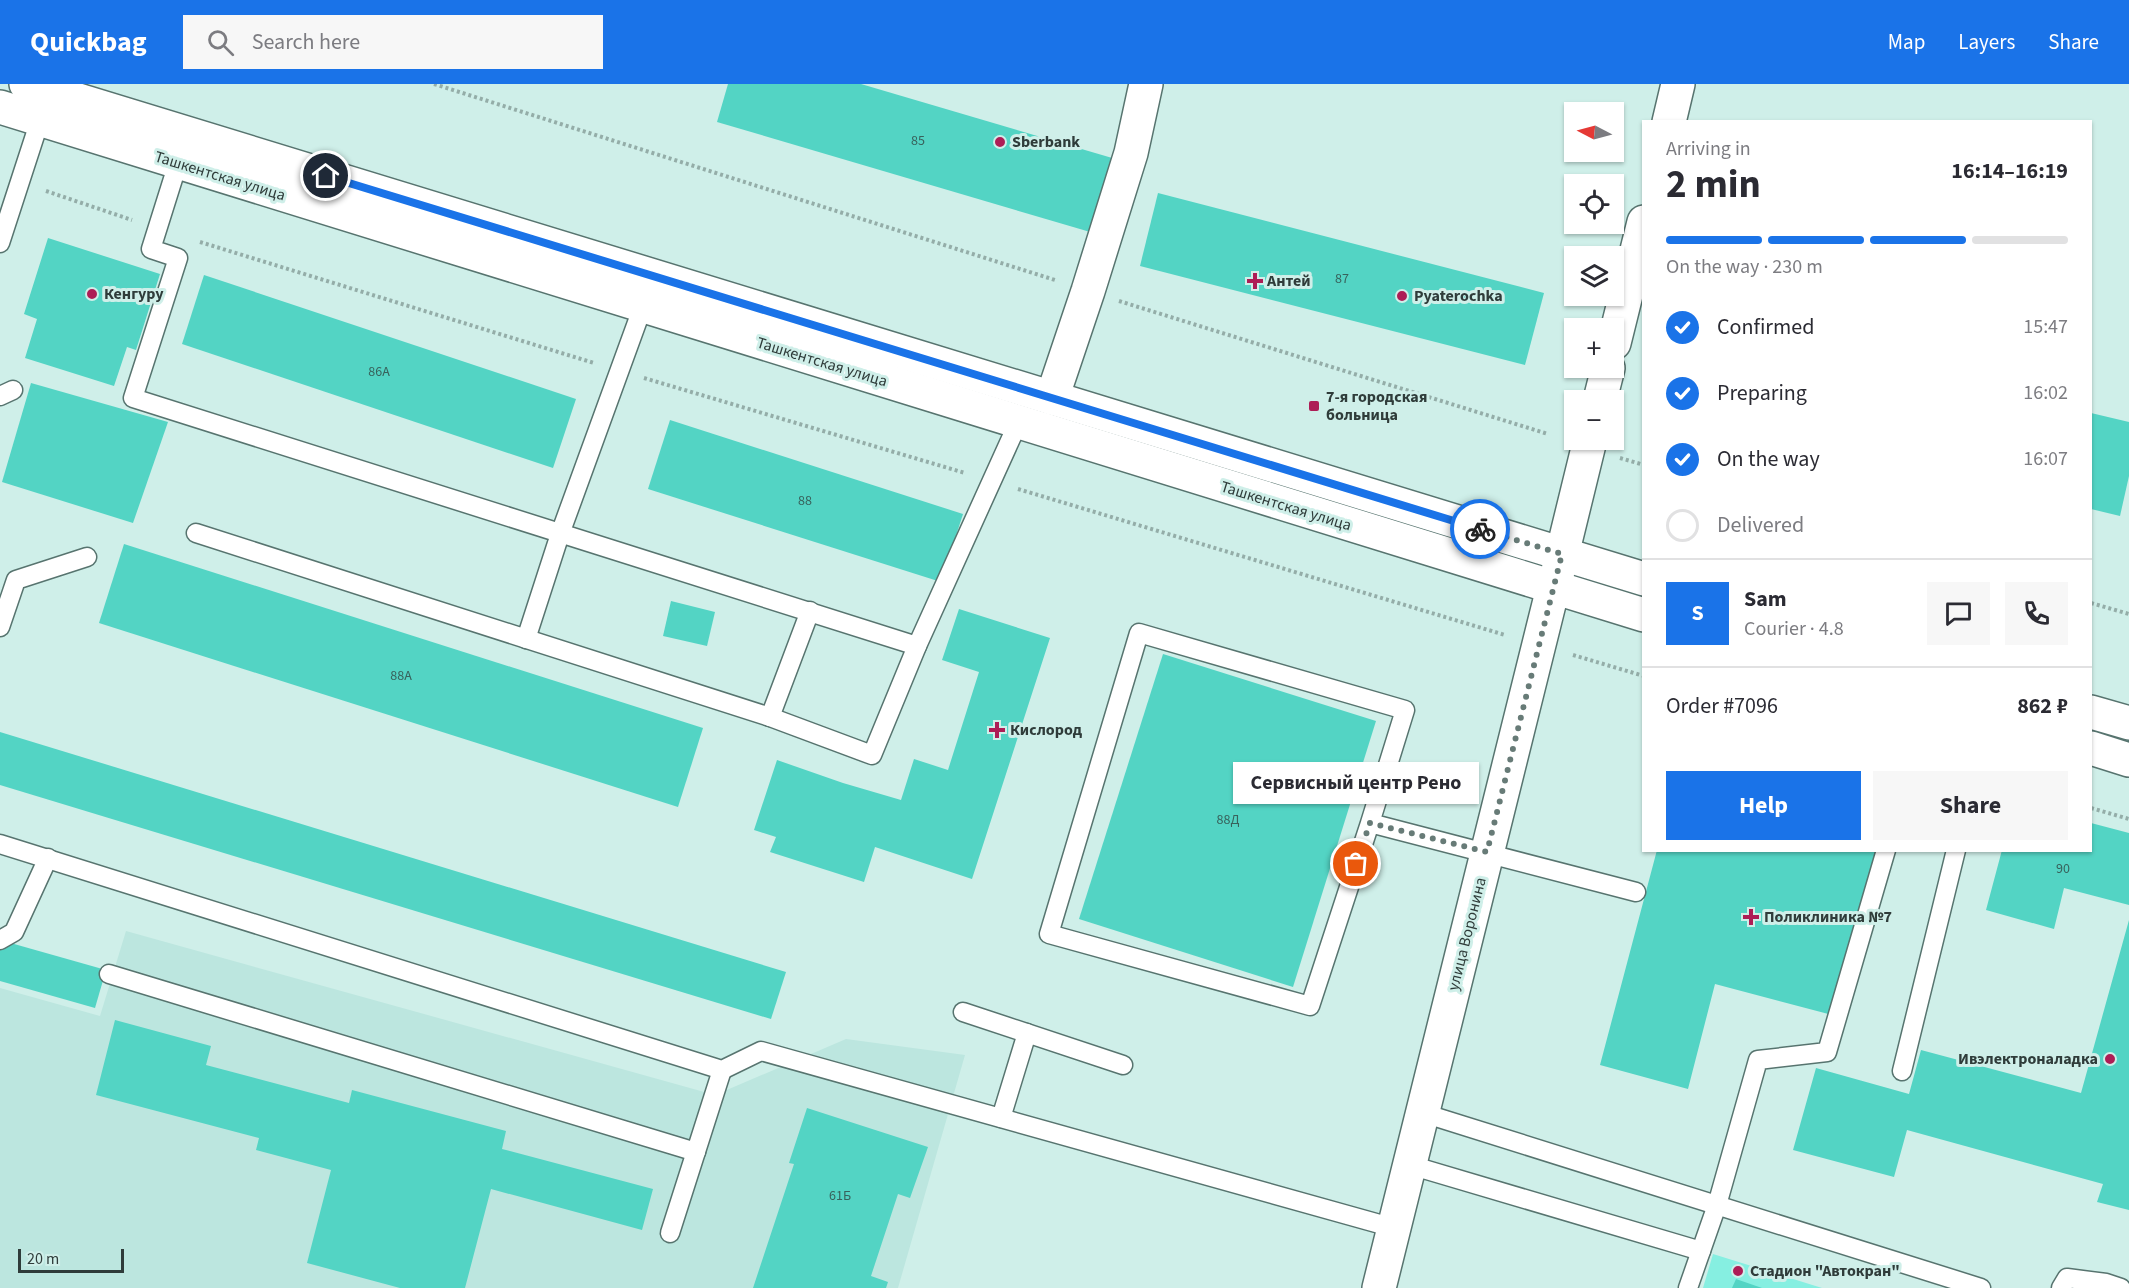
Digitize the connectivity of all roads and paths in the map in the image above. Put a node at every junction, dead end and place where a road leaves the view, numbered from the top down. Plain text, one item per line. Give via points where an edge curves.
1 (26, 84) edge
2 (434, 84) edge
3 (1146, 84) edge
4 (1678, 84) edge
5 (0, 108) edge
6 (40, 120) junction
7 (1669, 120) edge
8 (178, 163) junction
9 (20, 182) junction
10 (158, 229) junction
11 (1642, 230) edge
12 (0, 243) edge
13 (1088, 291) junction
14 (643, 306) junction
15 (1620, 318) edge
16 (619, 371) junction
17 (1052, 398) junction
18 (1030, 427) junction
19 (1548, 434) dead end
20 (1588, 450) edge
21 (1619, 458) dead end
22 (1642, 464) edge
23 (992, 481) junction
24 (196, 533) dead end
25 (560, 534) junction
26 (1562, 554) junction
27 (87, 557) dead end
28 (1642, 578) edge
29 (8, 580) edge
30 (1553, 588) junction
31 (2092, 603) edge
32 (810, 611) junction
33 (1642, 614) edge
34 (2129, 614) edge
35 (0, 627) edge
36 (526, 639) junction
37 (917, 645) junction
38 (1539, 645) junction
39 (1642, 675) edge
40 (2092, 712) edge
41 (770, 717) junction
42 (2129, 723) edge
43 (2092, 748) edge
44 (2129, 760) edge
45 (2092, 808) edge
46 (2129, 819) edge
47 (1370, 823) junction
48 (0, 844) edge
49 (1487, 852) junction
50 (1885, 852) edge
51 (1956, 852) edge
52 (48, 858) junction
53 (1636, 892) dead end
54 (0, 940) edge
55 (109, 974) dead end
56 (963, 1012) dead end
57 (1027, 1033) junction
58 (1123, 1065) dead end
59 (722, 1070) junction
60 (1902, 1071) dead end
61 (1423, 1113) junction
62 (1002, 1118) junction
63 (696, 1152) junction
64 (1410, 1165) junction
65 (1716, 1205) junction
66 (1394, 1227) junction
67 (670, 1233) dead end
68 (1701, 1251) junction
69 (1379, 1288) edge
70 (1688, 1288) edge
71 (1981, 1288) edge
72 (2061, 1288) edge
73 (2121, 1288) edge

1 - 17 main road, Ташкентская улица
2 - 13 path
3 - 13 main road via 1131,153
4 - 7 main road
5 - 6 main road, Ташкентская улица
6 - 8 main road, Ташкентская улица
6 - 9 lane
8 - 10 lane
8 - 14 main road, Ташкентская улица
9 - 10 path
9 - 12 lane
10 - 16 path
10 - 25 lane via 151,249 178,258 133,398
11 - 15 main road
13 - 17 main road
13 - 19 path
14 - 16 lane
14 - 18 main road, Ташкентская улица
16 - 23 path
16 - 25 lane
17 - 18 main road
17 - 26 main road, Ташкентская улица
18 - 23 lane
18 - 30 main road, Ташкентская улица
20 - 26 main road, улица Воронина
21 - 22 path
23 - 37 lane
23 - 38 path
24 - 36 lane
25 - 32 lane
25 - 36 lane
26 - 28 main road, Ташкентская улица
26 - 30 main road, улица Воронина
27 - 29 lane
29 - 35 lane
30 - 33 main road, Ташкентская улица
30 - 38 main road, улица Воронина
31 - 34 path
32 - 37 lane
32 - 41 lane
36 - 41 lane
37 - 41 lane via 872,755
38 - 39 path
38 - 49 main road, улица Воронина
40 - 42 main road
43 - 44 main road
45 - 46 path
47 - 47 lane via 1405,710 1139,633 1049,934 1310,1006
47 - 49 lane
48 - 52 lane
49 - 53 lane
49 - 61 main road, улица Воронина
50 - 65 lane via 1827,1052 1758,1060
51 - 60 lane
52 - 54 lane via 14,933
52 - 59 lane
55 - 63 lane
56 - 57 lane
57 - 58 lane
57 - 62 lane
59 - 62 lane via 761,1051
59 - 63 lane
61 - 64 main road, улица Воронина
61 - 65 lane
62 - 66 lane
63 - 67 lane
64 - 66 main road, улица Воронина
64 - 68 lane
65 - 68 lane
65 - 71 lane
66 - 69 main road, улица Воронина
68 - 70 lane
72 - 73 lane via 2067,1278

